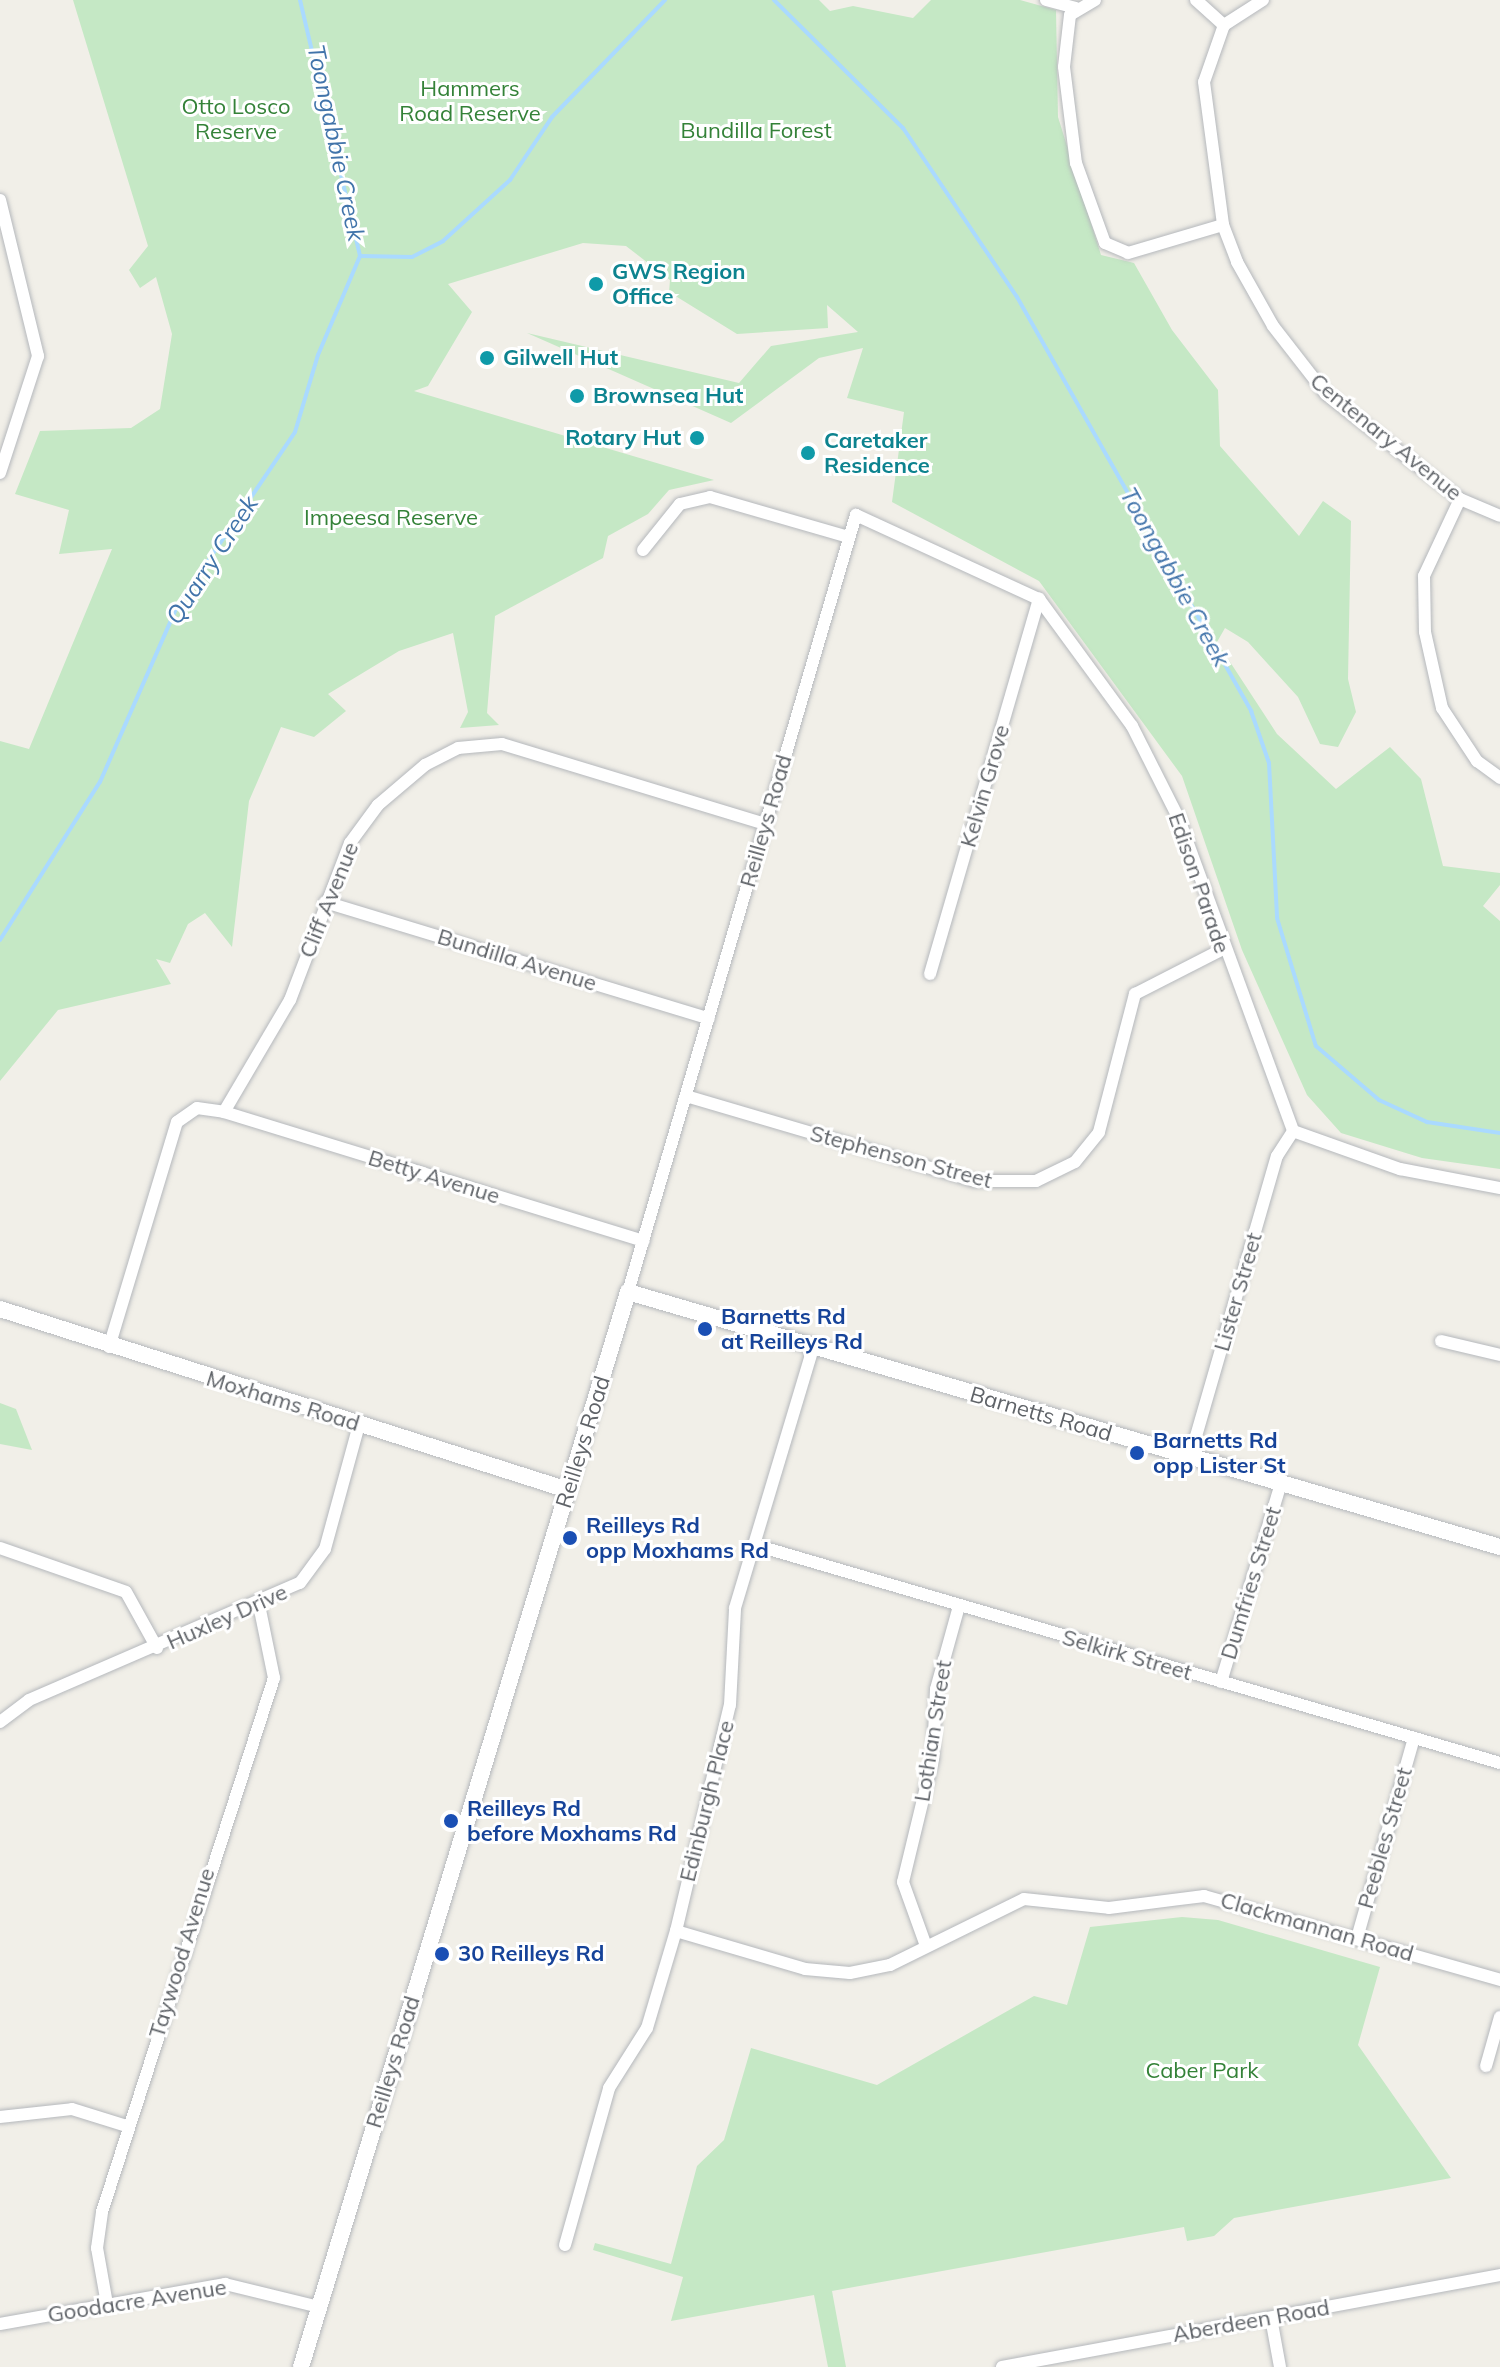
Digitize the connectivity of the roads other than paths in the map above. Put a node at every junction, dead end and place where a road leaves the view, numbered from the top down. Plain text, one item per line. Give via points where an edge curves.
1 (1046, 0) edge
2 (1095, 0) edge
3 (1196, 0) edge
4 (1263, 0) edge
5 (1076, 8) junction
6 (1224, 25) junction
7 (0, 200) edge
8 (1223, 225) junction
9 (0, 473) edge
10 (1460, 499) junction
11 (856, 515) joint
12 (1500, 516) edge
13 (849, 537) junction
14 (643, 550) dead end
15 (1039, 599) junction
16 (1500, 778) edge
17 (766, 824) junction
18 (325, 902) junction
19 (1221, 950) junction
20 (930, 974) dead end
21 (709, 1019) junction
22 (686, 1096) junction
23 (224, 1112) junction
24 (1293, 1131) junction
25 (1500, 1188) edge
26 (644, 1241) junction
27 (628, 1292) junction
28 (0, 1309) edge
29 (1441, 1341) dead end
30 (109, 1347) junction
31 (813, 1348) junction
32 (1500, 1355) edge
33 (359, 1425) junction
34 (1190, 1457) junction
35 (1281, 1483) junction
36 (568, 1490) junction
37 (755, 1545) junction
38 (1500, 1547) edge
39 (0, 1548) edge
40 (259, 1605) junction
41 (959, 1606) junction
42 (157, 1648) junction
43 (1221, 1682) junction
44 (0, 1722) edge
45 (1414, 1738) junction
46 (1500, 1763) edge
47 (676, 1931) junction
48 (1357, 1938) junction
49 (926, 1946) junction
50 (1500, 1980) edge
51 (1500, 2017) edge
52 (1486, 2066) dead end
53 (0, 2117) edge
54 (127, 2126) junction
55 (565, 2245) dead end
56 (1500, 2275) edge
57 (107, 2304) junction
58 (319, 2307) junction
59 (1271, 2318) junction
60 (0, 2324) edge
61 (1087, 2351) junction
62 (301, 2367) edge
63 (1002, 2367) edge
64 (1090, 2367) edge
65 (1280, 2367) edge

1 - 5 street
2 - 5 street
3 - 6 street
4 - 6 street
5 - 8 street via 1065,40 1067,115 1081,183 1105,243 1128,253
6 - 8 street, Centenary Avenue via 1204,82
7 - 9 street via 38,356
8 - 10 street, Centenary Avenue via 1257,300 1309,377
10 - 12 street, Centenary Avenue
10 - 16 street via 1424,576 1425,632 1442,708 1477,761
11 - 13 street, Reilleys Road
11 - 15 street, Edison Parade
13 - 14 street via 710,497 680,504
13 - 17 street, Reilleys Road
15 - 19 street, Edison Parade via 1132,726 1179,819
15 - 20 street, Kelvin Grove
17 - 18 street, Cliff Avenue via 516,748 473,744 434,758 378,805 350,843
17 - 21 street, Reilleys Road
18 - 21 street, Bundilla Avenue
18 - 23 street, Cliff Avenue via 290,1000
19 - 22 street, Stephenson Street via 1135,994 1099,1132 1075,1162 1036,1181 975,1181
19 - 24 street, Edison Parade
21 - 22 street, Reilleys Road
22 - 26 street, Reilleys Road
23 - 26 street, Betty Avenue
23 - 30 street via 197,1108 177,1122
24 - 25 street via 1400,1169
24 - 34 street, Lister Street via 1277,1156
26 - 27 street, Reilleys Road
27 - 31 street, Barnetts Road
27 - 36 street, Reilleys Road
28 - 30 street, Moxhams Road
29 - 32 street
30 - 33 street, Moxhams Road
31 - 34 street, Barnetts Road
31 - 37 street, Edinburgh Place
33 - 36 street, Moxhams Road
33 - 40 street, Huxley Drive via 325,1549 300,1583
34 - 35 street, Barnetts Road
35 - 38 street, Barnetts Road
35 - 43 street, Dumfries Street
36 - 58 street, Reilleys Road
37 - 41 street, Selkirk Street
37 - 47 street, Edinburgh Place via 735,1608 730,1705
39 - 42 street via 126,1592
40 - 42 street, Huxley Drive
40 - 54 street, Taywood Avenue via 274,1678
41 - 43 street, Selkirk Street
41 - 49 street, Lothian Street via 936,1689 933,1758 903,1882
42 - 44 street, Huxley Drive via 29,1700
43 - 45 street, Selkirk Street
45 - 46 street, Selkirk Street
45 - 48 street, Peebles Street
47 - 49 street, Clackmannan Road via 829,1974 878,1969
47 - 55 street, Edinburgh Place via 647,2028 609,2088
48 - 49 street, Clackmannan Road via 1204,1896 1109,1908 1035,1898 999,1906
48 - 50 street, Clackmannan Road
51 - 52 street
53 - 54 street via 72,2109
54 - 57 street, Taywood Avenue via 98,2230
56 - 59 street, Aberdeen Road
57 - 58 street, Goodacre Avenue via 231,2284
57 - 60 street, Goodacre Avenue
58 - 62 street, Reilleys Road
59 - 61 street, Aberdeen Road
59 - 65 street
61 - 63 street, Aberdeen Road
61 - 64 street

